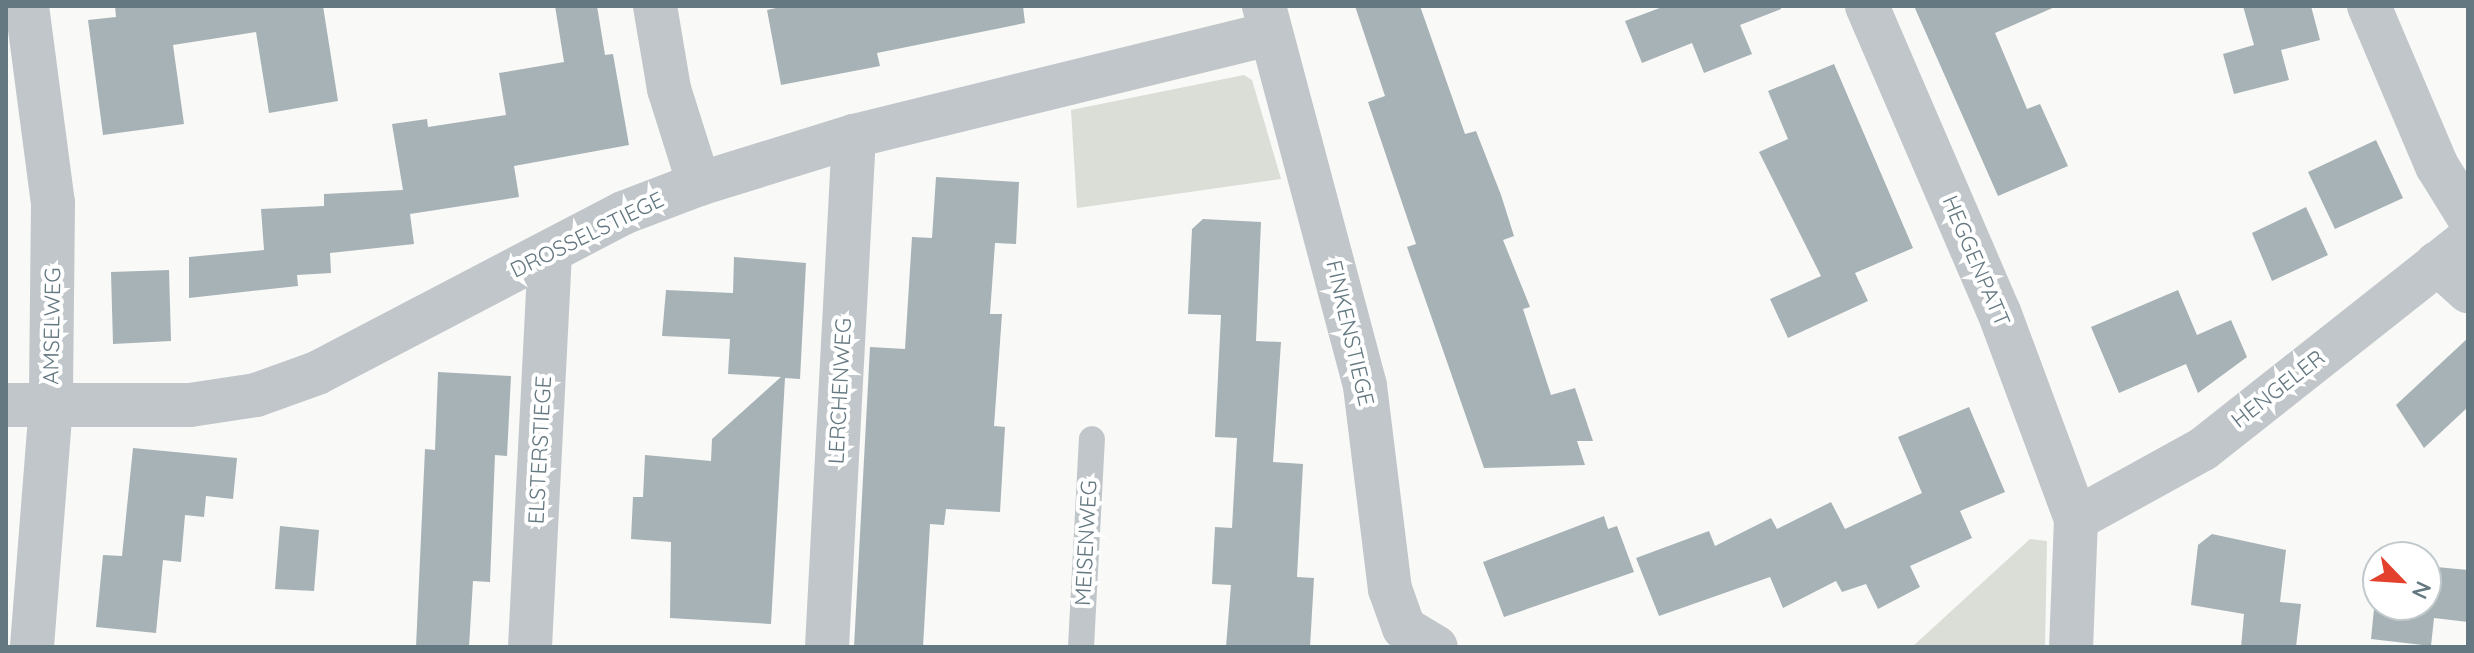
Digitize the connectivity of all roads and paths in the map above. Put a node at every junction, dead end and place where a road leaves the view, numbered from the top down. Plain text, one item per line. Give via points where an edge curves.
1 (27, 6) edge
2 (655, 6) edge
3 (1867, 6) edge
4 (2369, 6) edge
5 (1267, 20) edge
6 (854, 136) junction
7 (699, 184) junction
8 (2468, 216) edge
9 (550, 253) junction
10 (2458, 264) edge
11 (6, 405) edge
12 (51, 405) junction
13 (1092, 439) dead end
14 (2076, 519) junction
15 (32, 647) edge
16 (530, 647) edge
17 (827, 647) edge
18 (1081, 647) edge
19 (1436, 647) edge
20 (2071, 647) edge

1 - 12 street, AMSELWEG via 53,203
2 - 7 street via 669,89
3 - 14 street, HEGGENPATT via 1999,312
4 - 8 street via 2437,166
5 - 6 street, DROSSELSTIEGE
5 - 19 street, FINKENSTIEGE via 1365,386 1390,589 1404,628
6 - 7 street, DROSSELSTIEGE
6 - 17 street, LERCHENWEG
7 - 9 street, DROSSELSTIEGE via 623,213
9 - 12 street, DROSSELSTIEGE via 317,373 256,395 190,405
9 - 16 street, ELSTERSTIEGE
10 - 14 street, HENGELER via 2203,449
11 - 12 street, DROSSELSTIEGE
12 - 15 street, AMSELWEG
13 - 18 lane, MEISENWEG
14 - 20 street

